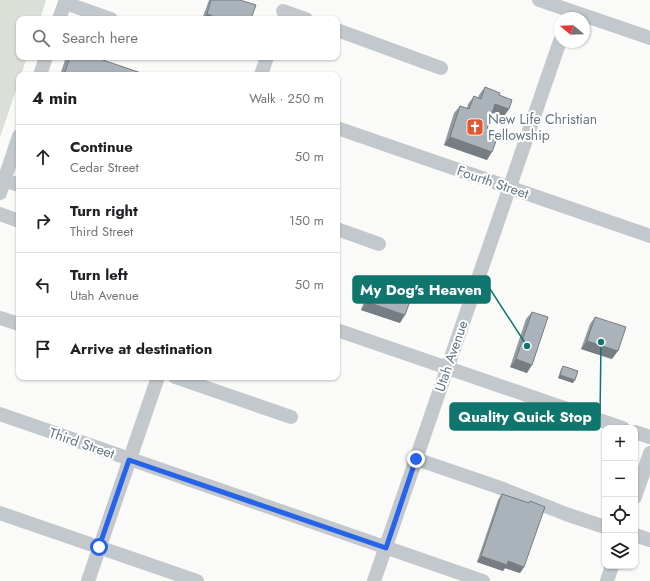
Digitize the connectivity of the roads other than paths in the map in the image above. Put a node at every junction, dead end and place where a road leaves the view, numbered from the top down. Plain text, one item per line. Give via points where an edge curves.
1 (539, 0) edge
2 (65, 1) edge
3 (284, 10) edge
4 (571, 10) edge
5 (60, 16) edge
6 (103, 16) edge
7 (299, 16) edge
8 (340, 31) edge
9 (650, 38) edge
10 (558, 48) edge
11 (45, 60) edge
12 (266, 60) edge
13 (441, 68) dead end
14 (41, 72) edge
15 (262, 72) edge
16 (340, 129) edge
17 (16, 145) edge
18 (16, 185) edge
19 (2, 187) edge
20 (509, 188) junction
21 (0, 214) edge
22 (16, 219) edge
23 (340, 230) edge
24 (650, 236) edge
25 (379, 244) dead end
26 (0, 318) edge
27 (16, 323) edge
28 (340, 331) edge
29 (447, 368) junction
30 (157, 380) edge
31 (184, 380) edge
32 (0, 414) edge
33 (291, 417) dead end
34 (614, 425) edge
35 (638, 433) edge
36 (650, 437) edge
37 (650, 453) edge
38 (416, 459) junction
39 (129, 460) junction
40 (638, 488) edge
41 (0, 513) edge
42 (602, 526) edge
43 (638, 536) edge
44 (650, 540) edge
45 (99, 547) junction
46 (386, 548) junction
47 (611, 569) edge
48 (88, 581) edge
49 (196, 581) edge
50 (374, 581) edge
51 (483, 581) edge
52 (607, 581) edge

1 - 4 street
2 - 5 street
2 - 6 street
3 - 7 street
4 - 9 street
8 - 13 street
10 - 20 street, Utah Avenue
11 - 14 street
12 - 15 street
16 - 20 street, Fourth Street
17 - 19 street
18 - 19 street
20 - 24 street, Fourth Street
20 - 29 street, Utah Avenue
21 - 22 street
23 - 25 street
26 - 27 street
28 - 29 street
29 - 34 street
29 - 38 street, Utah Avenue
30 - 39 street
31 - 33 street
32 - 39 street, Third Street
35 - 36 street
37 - 40 street
38 - 42 street
38 - 46 street, Utah Avenue
39 - 45 street
39 - 46 street, Third Street
41 - 45 street
43 - 44 street
45 - 48 street
45 - 49 street
46 - 50 street, Utah Avenue
46 - 51 street, Third Street
47 - 52 street

